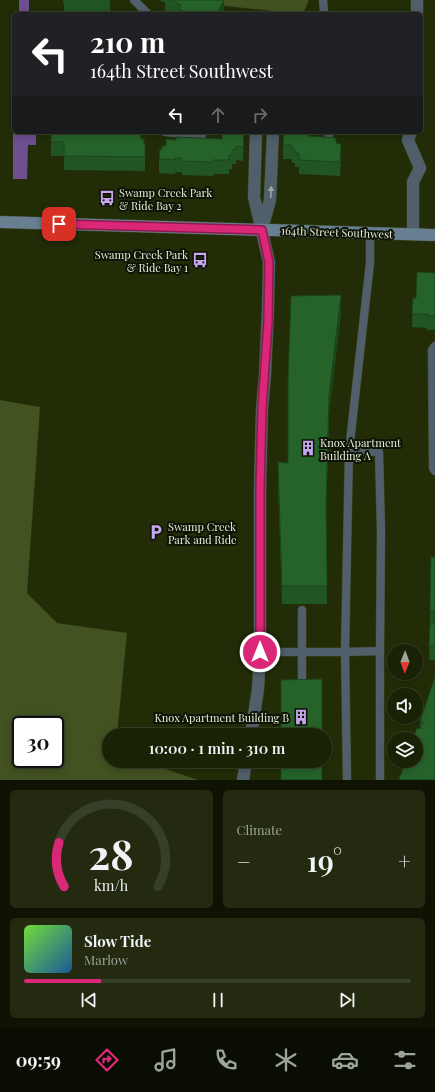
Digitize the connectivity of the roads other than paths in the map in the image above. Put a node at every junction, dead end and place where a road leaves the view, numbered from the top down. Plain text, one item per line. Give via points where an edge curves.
1 (134, 0) edge
2 (323, 0) edge
3 (417, 0) edge
4 (146, 12) edge
5 (324, 12) edge
6 (417, 12) edge
7 (190, 134) edge
8 (202, 134) edge
9 (256, 134) edge
10 (273, 134) edge
11 (328, 134) edge
12 (410, 134) edge
13 (328, 146) edge
14 (0, 222) edge
15 (262, 230) junction
16 (370, 233) junction
17 (412, 234) junction
18 (435, 235) edge
19 (435, 346) edge
20 (349, 451) junction
21 (435, 471) edge
22 (302, 610) dead end
23 (260, 652) junction
24 (302, 652) junction
25 (345, 652) junction
26 (380, 652) junction
27 (302, 695) edge
28 (252, 728) edge
29 (245, 768) edge
30 (243, 780) edge
31 (347, 780) edge
32 (380, 780) edge

1 - 4 lane
2 - 5 lane
3 - 6 street
7 - 8 lane
9 - 15 street via 254,197
15 -> 10 street via 270,200
11 - 13 lane
12 - 17 street via 408,140 420,168 412,182
14 - 15 main road, 164th Street Southwest
15 - 16 main road, 164th Street Southwest
15 - 23 street via 269,262 260,489
16 - 17 main road, 164th Street Southwest
16 - 20 lane via 370,263
17 - 18 main road, 164th Street Southwest
19 - 21 lane via 432,350
20 - 25 lane
20 - 26 lane via 379,452
22 - 24 lane
23 - 24 lane
23 - 28 street
24 - 25 lane
24 - 27 lane
25 - 26 lane
25 - 31 lane
26 - 32 lane
29 - 30 street

